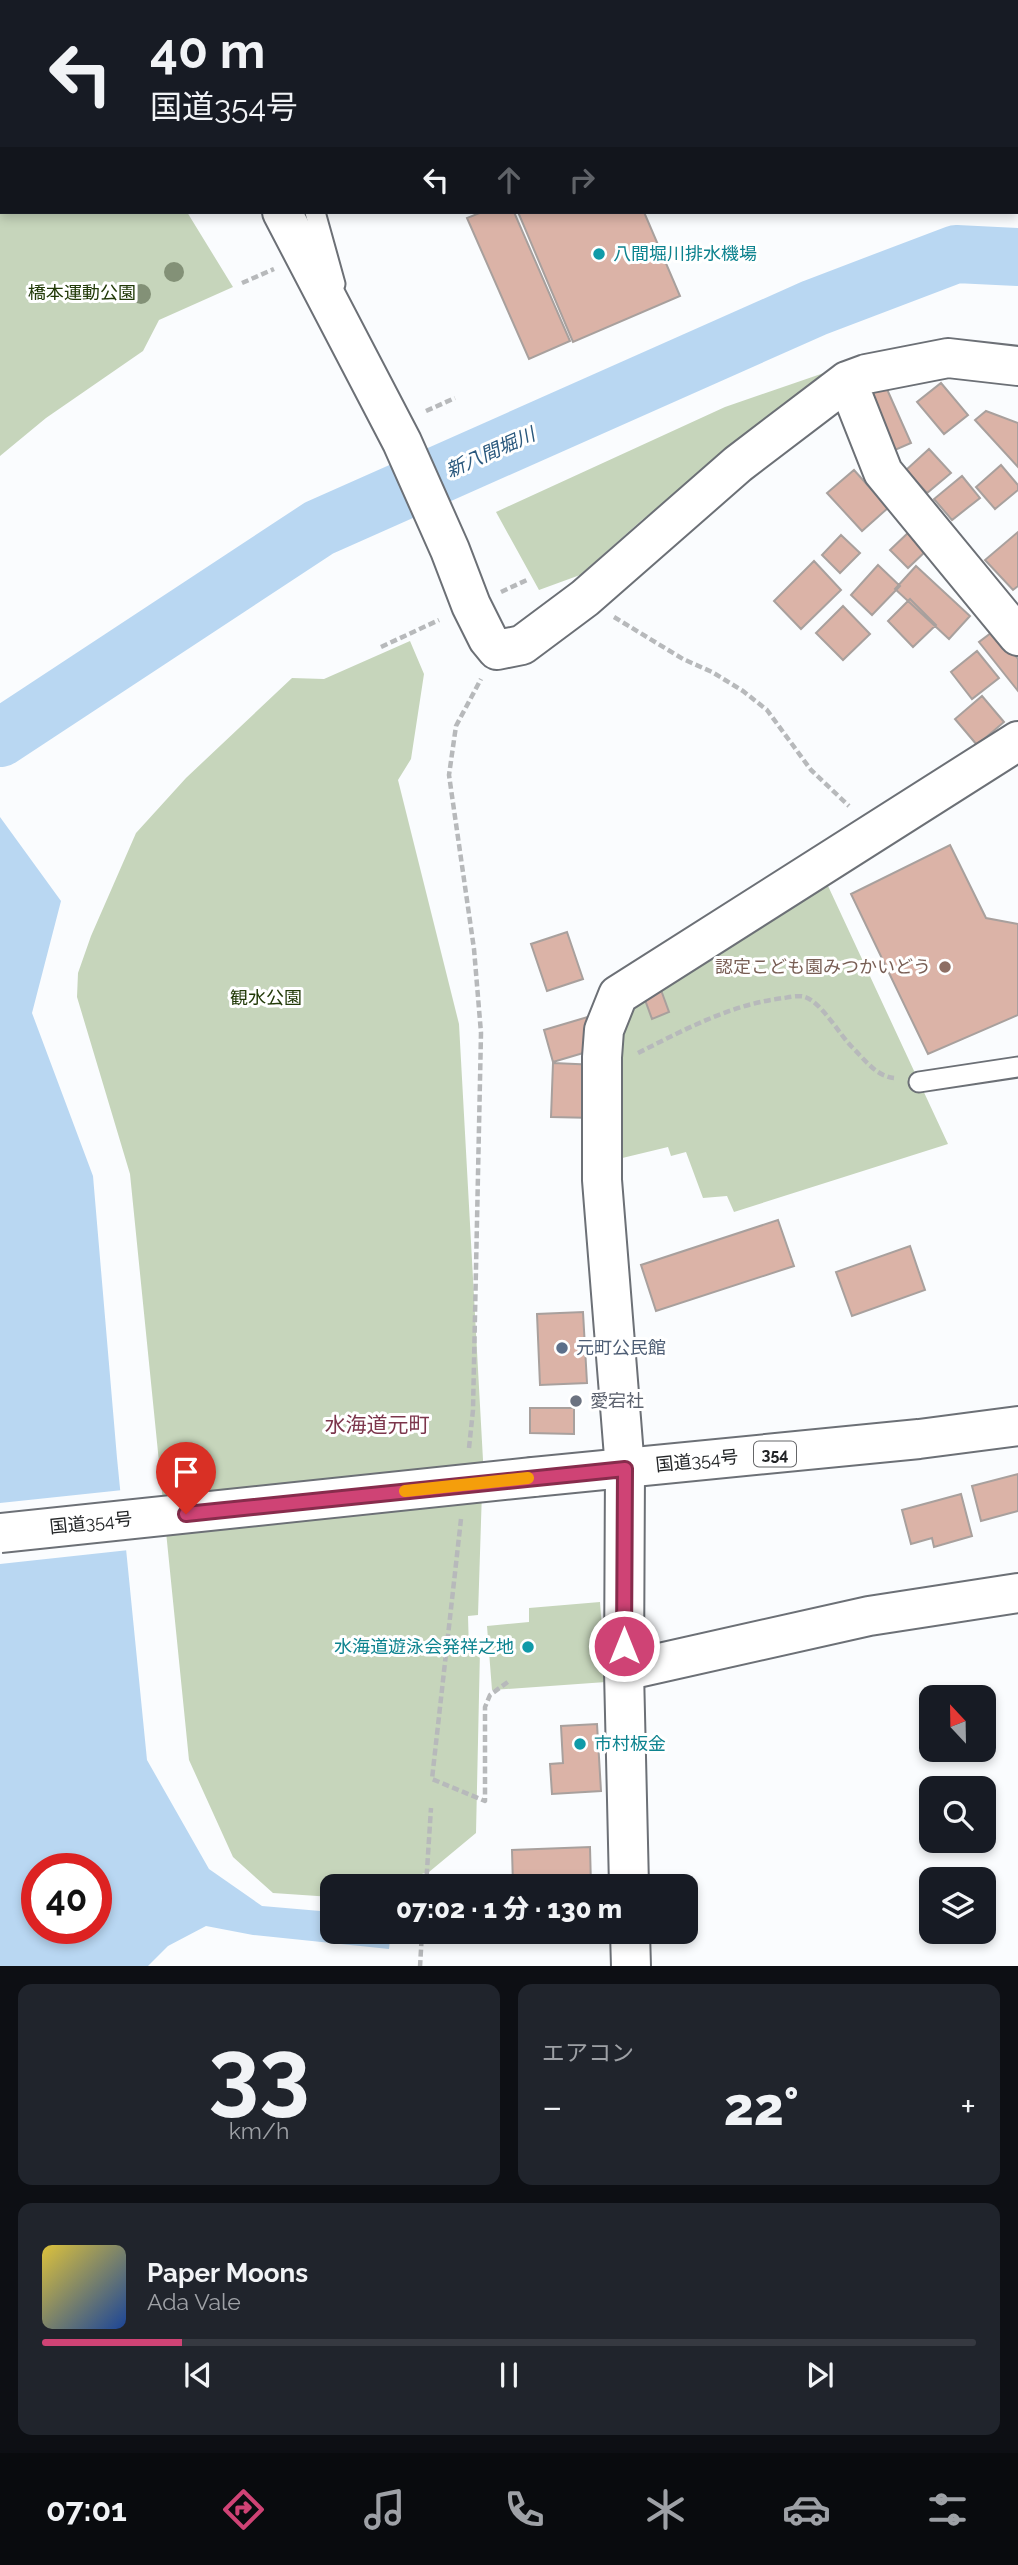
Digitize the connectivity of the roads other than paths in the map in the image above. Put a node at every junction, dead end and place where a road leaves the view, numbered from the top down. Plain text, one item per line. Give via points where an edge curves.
1 (283, 214) edge
2 (316, 214) edge
3 (352, 349) junction
4 (1018, 366) edge
5 (847, 382) junction
6 (1018, 636) edge
7 (1018, 741) edge
8 (1018, 1067) edge
9 (919, 1082) road end
10 (1018, 1426) edge
11 (625, 1469) junction
12 (0, 1533) edge
13 (1017, 1599) edge
14 (624, 1671) junction
15 (629, 1874) edge
16 (631, 1944) edge
17 (631, 1966) edge

1 - 3 main road
2 - 3 lane
3 - 5 main road via 402,442 471,605 497,650 522,645 585,598 738,464
4 - 5 main road via 948,358
5 - 6 main road via 883,472
7 - 11 main road via 618,995 604,1030 602,1180
8 - 9 lane
10 - 11 main road, 国道354号 / 354
11 - 12 main road, 国道354号 / 354, bridge
11 - 14 main road
13 - 14 main road via 869,1616
14 - 15 main road
16 - 17 main road

